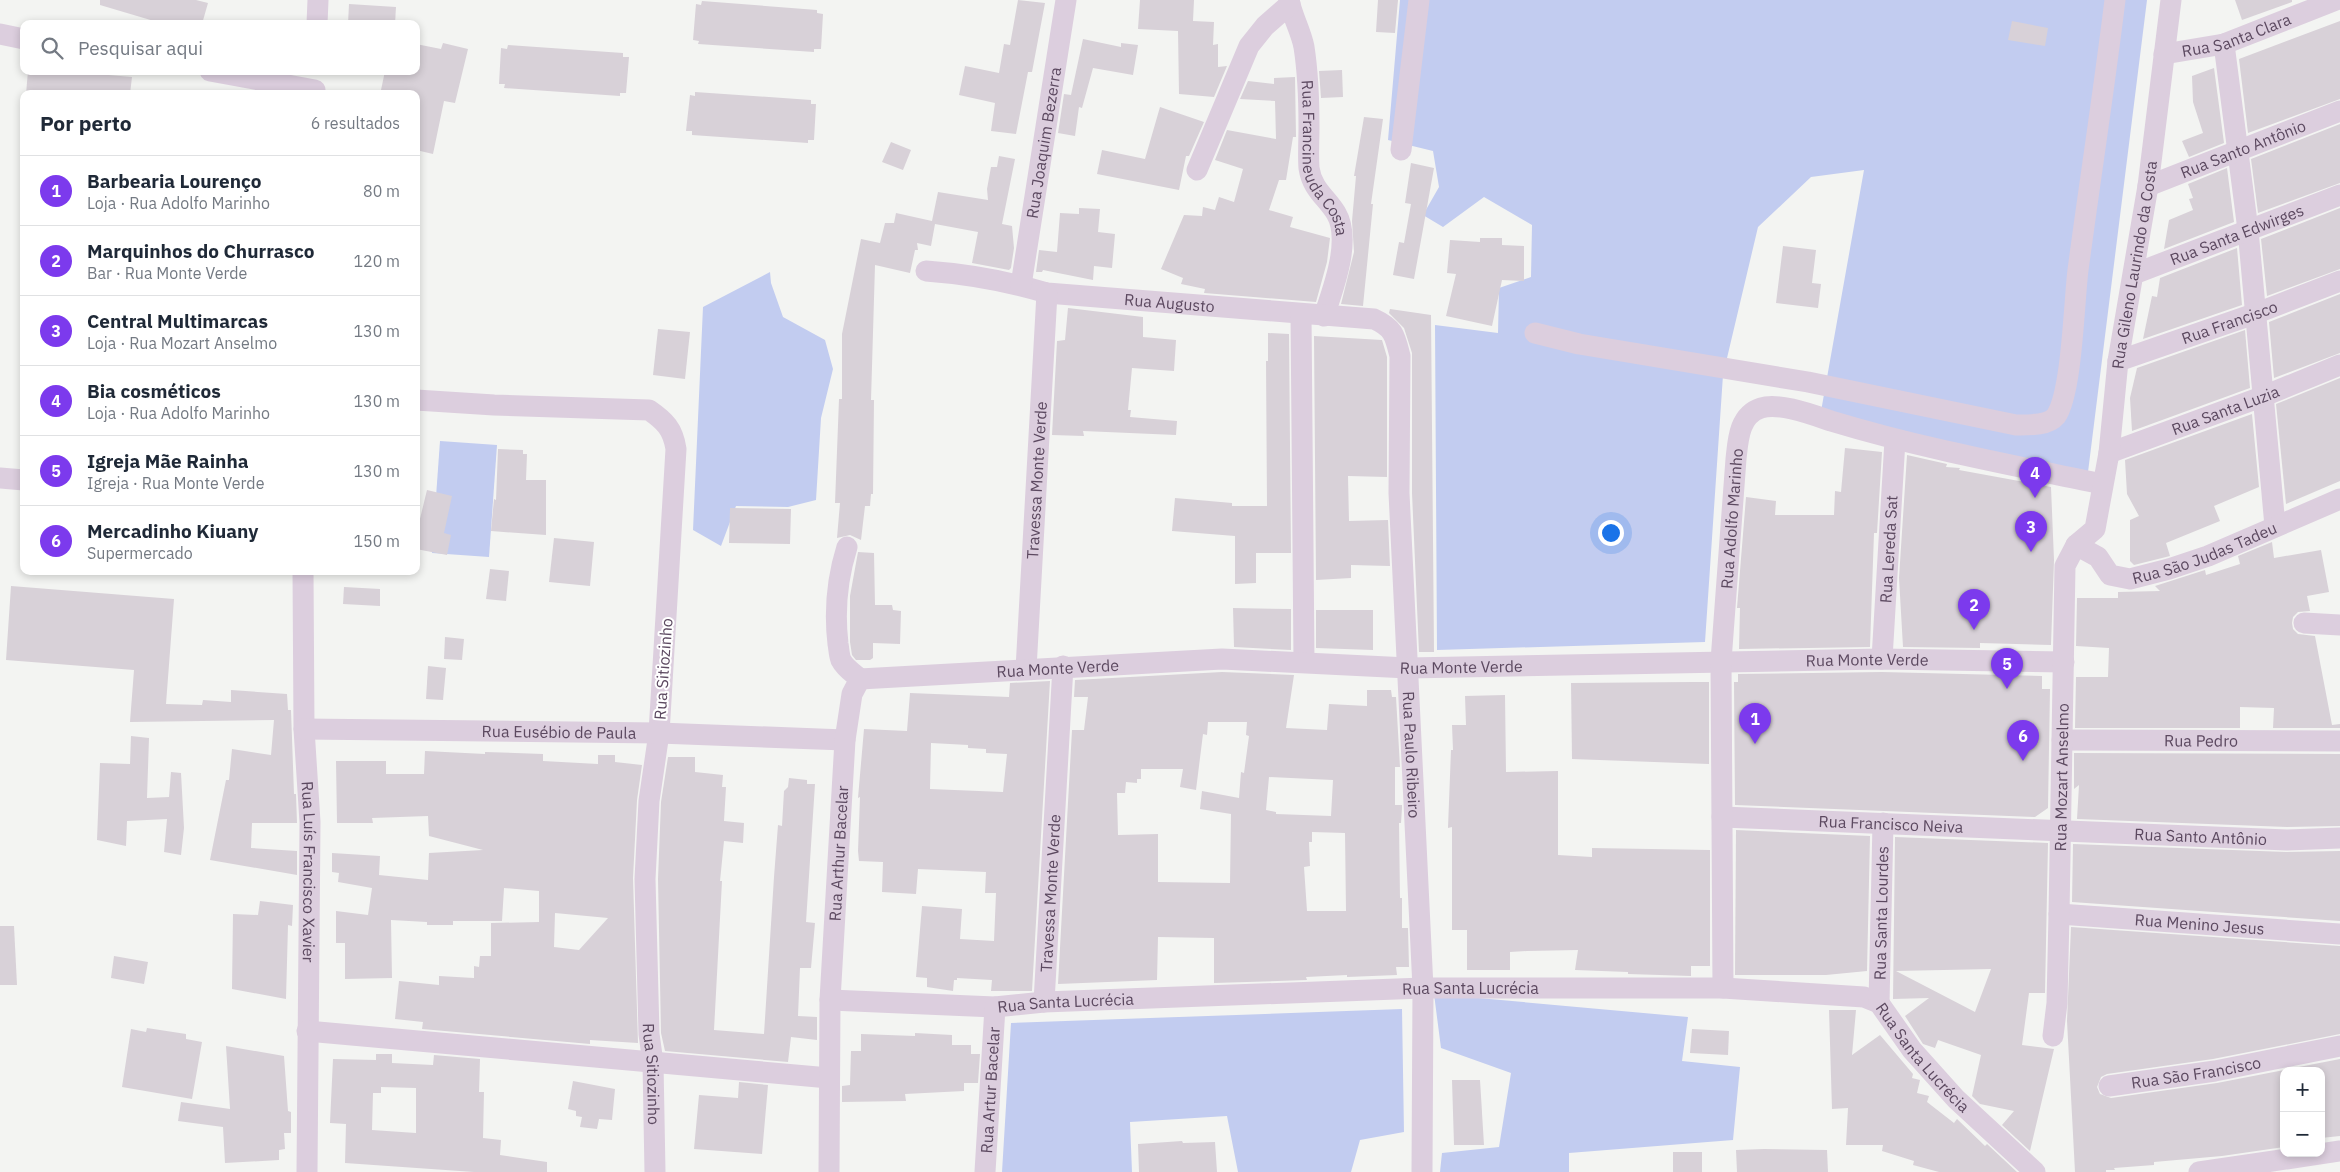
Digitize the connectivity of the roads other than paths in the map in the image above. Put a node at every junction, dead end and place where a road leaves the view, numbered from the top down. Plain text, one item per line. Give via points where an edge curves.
1 (318, 0) edge
2 (1066, 0) edge
3 (1419, 0) edge
4 (2115, 0) edge
5 (2171, 0) edge
6 (2336, 0) edge
7 (1290, 2) edge
8 (317, 20) edge
9 (0, 34) edge
10 (20, 37) edge
11 (2224, 44) junction
12 (2164, 54) junction
13 (240, 75) edge
14 (315, 85) edge
15 (2340, 111) edge
16 (1401, 150) dead end
17 (2238, 150) junction
18 (1197, 170) dead end
19 (2148, 186) junction
20 (2340, 195) edge
21 (2248, 230) junction
22 (926, 271) dead end
23 (2134, 274) junction
24 (2340, 281) edge
25 (1022, 285) junction
26 (1047, 293) junction
27 (2257, 313) junction
28 (1301, 314) junction
29 (1324, 316) junction
30 (1374, 319) joint
31 (1535, 333) dead end
32 (2118, 361) junction
33 (2340, 365) edge
34 (1808, 382) junction
35 (2264, 396) junction
36 (420, 400) edge
37 (1800, 412) junction
38 (1895, 440) junction
39 (2109, 453) junction
40 (0, 478) edge
41 (20, 480) edge
42 (2102, 484) junction
43 (2340, 499) edge
44 (2275, 526) junction
45 (2095, 529) joint
46 (2076, 545) junction
47 (847, 547) dead end
48 (303, 575) edge
49 (2304, 623) dead end
50 (2340, 625) edge
51 (1882, 659) junction
52 (1721, 661) junction
53 (1304, 662) junction
54 (2064, 662) junction
55 (1063, 666) junction
56 (1026, 668) junction
57 (1408, 668) junction
58 (860, 679) junction
59 (304, 728) junction
60 (659, 733) junction
61 (845, 740) junction
62 (2062, 740) junction
63 (2340, 741) edge
64 (1722, 817) junction
65 (1883, 823) junction
66 (2061, 831) junction
67 (2340, 838) edge
68 (2059, 914) junction
69 (2340, 934) edge
70 (1423, 988) junction
71 (1723, 988) junction
72 (830, 1000) junction
73 (1044, 1002) junction
74 (1879, 1003) junction
75 (995, 1007) junction
76 (307, 1031) junction
77 (2053, 1036) dead end
78 (2340, 1046) edge
79 (653, 1063) junction
80 (829, 1078) junction
81 (2110, 1086) dead end
82 (2340, 1151) edge
83 (307, 1172) edge
84 (655, 1172) edge
85 (829, 1172) edge
86 (985, 1172) edge
87 (1422, 1172) edge
88 (2035, 1172) edge
89 (2199, 1172) edge

1 - 8 street
2 - 25 street, Rua Joaquim Bezerra
3 - 16 street
4 - 34 street via 2066,385 2054,418 2016,425
5 - 12 street, Rua Gileno Laurindo da Costa
6 - 11 street, Rua Santa Clara
7 - 18 street via 1249,46
7 - 29 street, Rua Francineuda Costa via 1304,47 1309,167 1318,192 1338,216 1340,226 1341,252 1337,275
9 - 10 street
11 - 12 street, Rua Santa Clara
11 - 17 street
12 - 19 street, Rua Gileno Laurindo da Costa
13 - 14 street
15 - 17 street, Rua Santo Antônio
17 - 19 street, Rua Santo Antônio
17 - 21 street
19 - 23 street, Rua Gileno Laurindo da Costa
20 - 21 street, Rua Santa Edwirges
21 - 23 street, Rua Santa Edwirges
21 - 27 street
22 - 25 street, Rua Augusto
23 - 32 street, Rua Gileno Laurindo da Costa
24 - 27 street, Rua Francisco
25 - 26 street, Rua Augusto
26 - 28 street, Rua Augusto
26 - 56 street, Travessa Monte Verde
27 - 32 street, Rua Francisco
27 - 35 street
28 - 29 street, Rua Augusto
28 - 53 street
29 - 30 street, Rua Augusto
30 - 57 street, Rua Paulo Ribeiro via 1386,325 1395,336 1400,356 1399,493
31 - 34 street via 1578,344
32 - 39 street, Rua Gileno Laurindo da Costa
33 - 35 street, Rua Santa Luzia
34 - 37 street
35 - 39 street, Rua Santa Luzia
35 - 44 street
36 - 60 street, Rua Sitiozinho via 648,410 665,420 674,435 676,449
37 - 38 street, Rua Adolfo Marinho
37 - 52 street, Rua Adolfo Marinho via 1763,407 1746,418 1742,426 1736,459
38 - 42 street, Rua Adolfo Marinho
38 - 51 street, Rua Lereda Sat
39 - 42 street, Rua Gileno Laurindo da Costa
40 - 41 street
42 - 45 street, Rua Gileno Laurindo da Costa
43 - 44 street, Rua São Judas Tadeu
44 - 46 street, Rua São Judas Tadeu via 2208,556 2130,579 2110,575 2098,557
45 - 46 street, Rua Mozart Anselmo
46 - 54 street, Rua Mozart Anselmo via 2065,566
47 - 58 street via 836,596 837,631 840,659
48 - 59 street, Rua Luís Francisco Xavier
49 - 50 street
51 - 52 street, Rua Monte Verde
51 - 54 street, Rua Monte Verde
52 - 57 street, Rua Monte Verde
52 - 64 street, Rua Adolfo Marinho
53 - 55 street, Rua Monte Verde via 1222,659
53 - 57 street, Rua Monte Verde
54 - 62 street, Rua Mozart Anselmo
55 - 56 street, Rua Monte Verde
55 - 73 street, Travessa Monte Verde
56 - 58 street, Rua Monte Verde
57 - 70 street, Rua Paulo Ribeiro
58 - 61 street, Rua Arthur Bacelar via 852,694
59 - 60 street, Rua Eusébio de Paula
59 - 76 street, Rua Luís Francisco Xavier via 310,822
60 - 61 street, Rua Eusébio de Paula
60 - 79 street, Rua Sitiozinho via 649,801 646,879 649,1025
61 - 72 street, Rua Arthur Bacelar
62 - 63 street, Rua Pedro
62 - 66 street, Rua Mozart Anselmo
64 - 65 street, Rua Francisco Neiva
64 - 71 street, Rua Adolfo Marinho
65 - 66 street, Rua Francisco Neiva
65 - 74 street, Rua Santa Lourdes
66 - 67 street, Rua Santo Antônio via 2287,840
66 - 68 street, Rua Mozart Anselmo
68 - 69 street, Rua Menino Jesus
68 - 77 street, Rua Mozart Anselmo
70 - 71 street, Rua Santa Lucrécia
70 - 73 street, Rua Santa Lucrécia
70 - 87 street, Rua Paulo Ribeiro
71 - 74 street, Rua Santa Lucrécia via 1864,997
72 - 75 street, Rua Santa Lucrécia
72 - 80 street, Rua Arthur Bacelar
73 - 75 street, Rua Santa Lucrécia
74 - 88 street, Rua Santa Lucrécia via 1912,1050 1956,1099
75 - 86 street, Rua Artur Bacelar
76 - 79 street
76 - 83 street, Rua Luís Francisco Xavier
78 - 81 street, Rua São Francisco via 2215,1071
79 - 80 street
79 - 84 street, Rua Sitiozinho
80 - 85 street, Rua Arthur Bacelar
82 - 89 street

